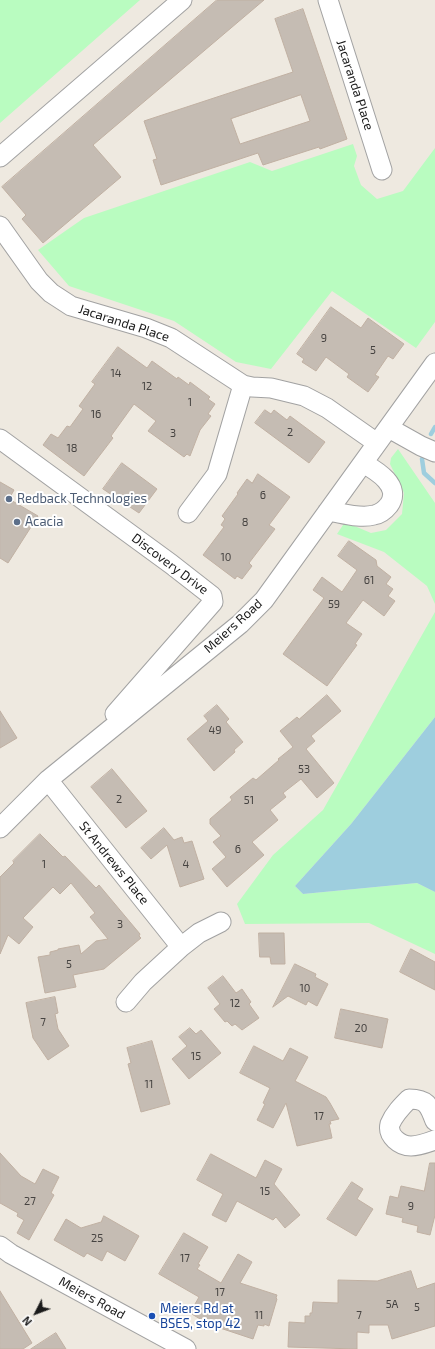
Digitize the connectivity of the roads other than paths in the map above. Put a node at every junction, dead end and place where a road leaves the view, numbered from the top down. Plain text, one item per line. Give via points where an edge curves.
1 (182, 0) edge
2 (328, 0) edge
3 (0, 157) edge
4 (382, 170) dead end
5 (0, 226) edge
6 (435, 363) edge
7 (243, 385) junction
8 (396, 432) dead end
9 (0, 440) edge
10 (377, 442) junction
11 (435, 452) edge
12 (363, 463) junction
13 (328, 511) junction
14 (188, 513) dead end
15 (81, 752) junction
16 (48, 780) junction
17 (0, 828) edge
18 (221, 922) dead end
19 (181, 946) junction
20 (126, 1002) dead end
21 (435, 1121) edge
22 (435, 1140) edge
23 (0, 1246) edge
24 (186, 1349) edge

1 - 3 street
2 - 4 street, Jacaranda Place
5 - 7 street, Jacaranda Place via 39,281 62,301 171,338
6 - 10 street, Meiers Road
7 - 10 street, Jacaranda Place via 271,388 304,396 327,408
7 - 14 street via 217,474
8 - 11 street
9 - 15 street, Discovery Drive via 212,596 213,602
10 - 12 street, Meiers Road
12 - 13 street, Meiers Road
12 - 13 street via 379,472 388,482 392,500 384,511 361,516
13 - 15 street, Meiers Road via 264,600 240,624
15 - 16 street, Meiers Road
16 - 17 street, Meiers Road
16 - 19 street, St Andrews Place
18 - 19 street
19 - 20 street
21 - 22 street via 426,1103 420,1099 409,1099 390,1125 391,1136 409,1146
23 - 24 street, Meiers Road

